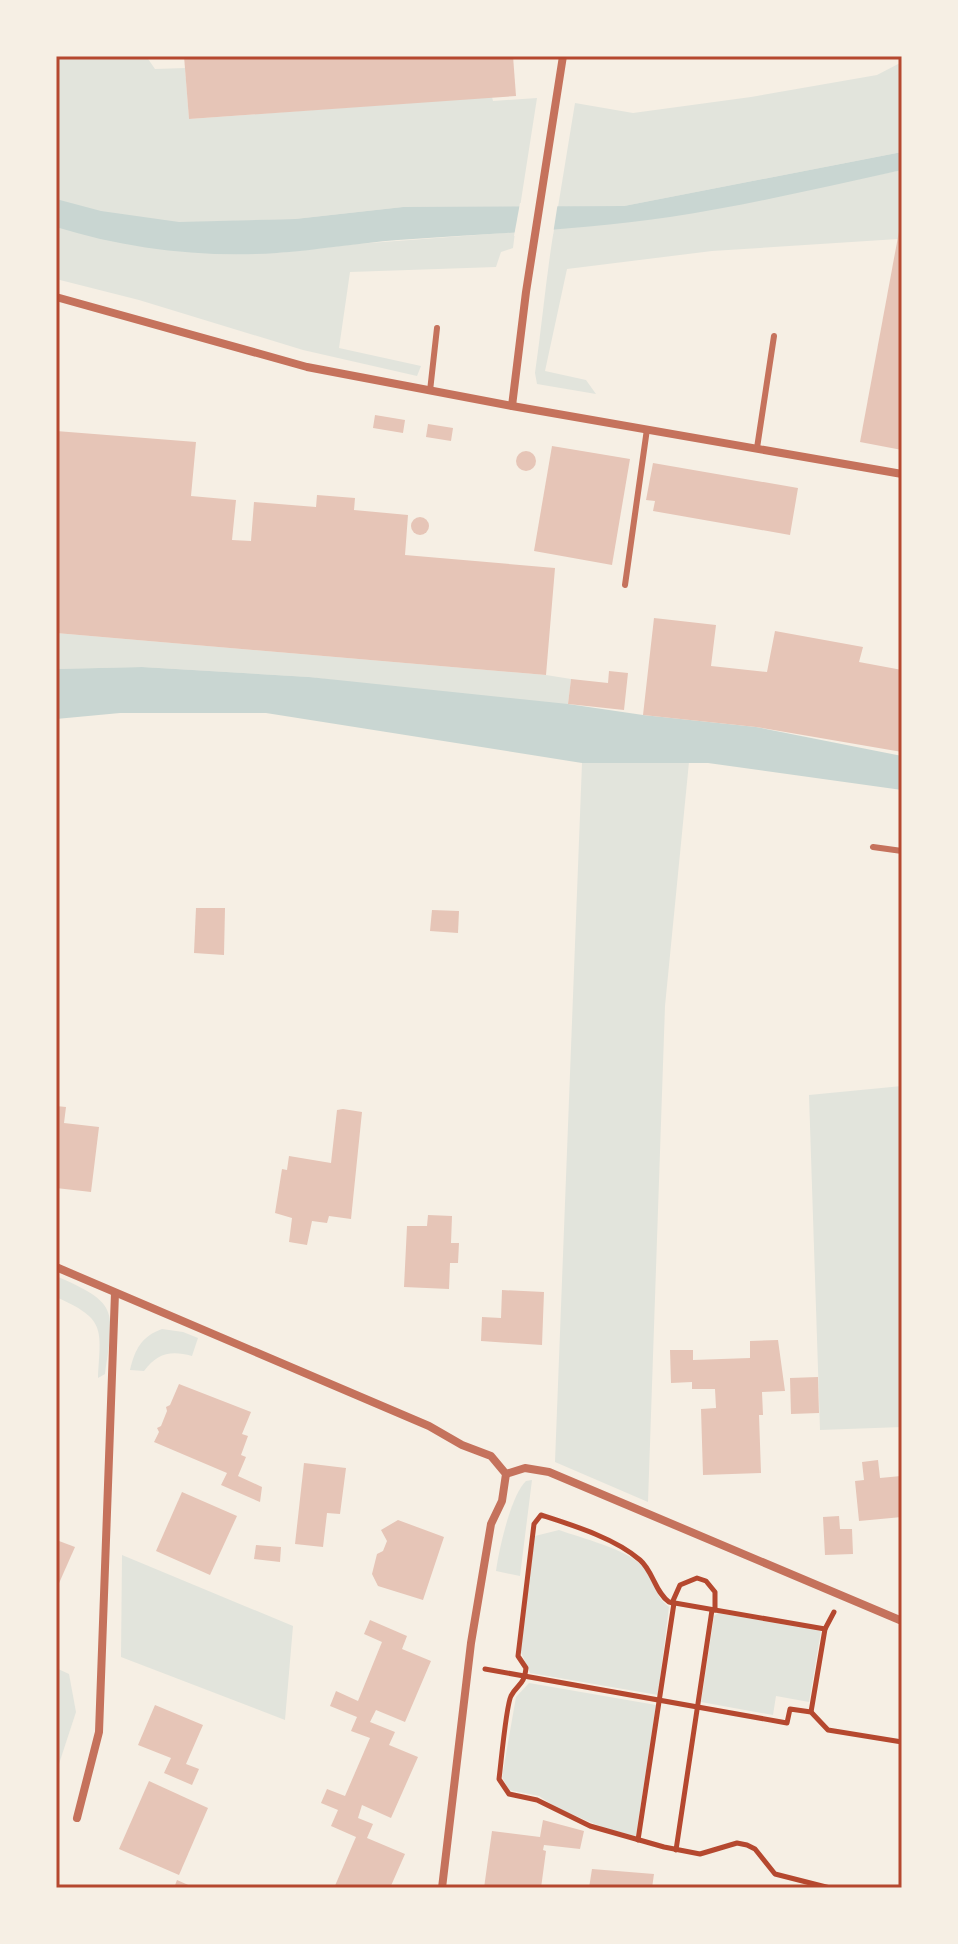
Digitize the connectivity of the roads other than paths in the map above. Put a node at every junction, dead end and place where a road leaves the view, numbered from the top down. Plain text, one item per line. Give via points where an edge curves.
1 (563, 56) edge
2 (56, 297) edge
3 (437, 328) dead end
4 (774, 336) dead end
5 (430, 391) junction
6 (512, 406) junction
7 (647, 429) junction
8 (757, 448) junction
9 (902, 474) edge
10 (625, 585) dead end
11 (873, 847) dead end
12 (902, 851) edge
13 (56, 1267) edge
14 (115, 1293) junction
15 (506, 1474) junction
16 (902, 1621) edge
17 (77, 1818) dead end
18 (442, 1888) edge

1 - 6 street
2 - 5 street via 307,367
3 - 5 lane
4 - 8 lane
5 - 6 street
6 - 7 street
7 - 8 street
7 - 10 lane
8 - 9 street
11 - 12 lane
13 - 14 street
14 - 15 street via 429,1426 491,1456
14 - 17 street via 99,1732
15 - 16 street via 525,1468 549,1472
15 - 18 street via 489,1534 468,1666

